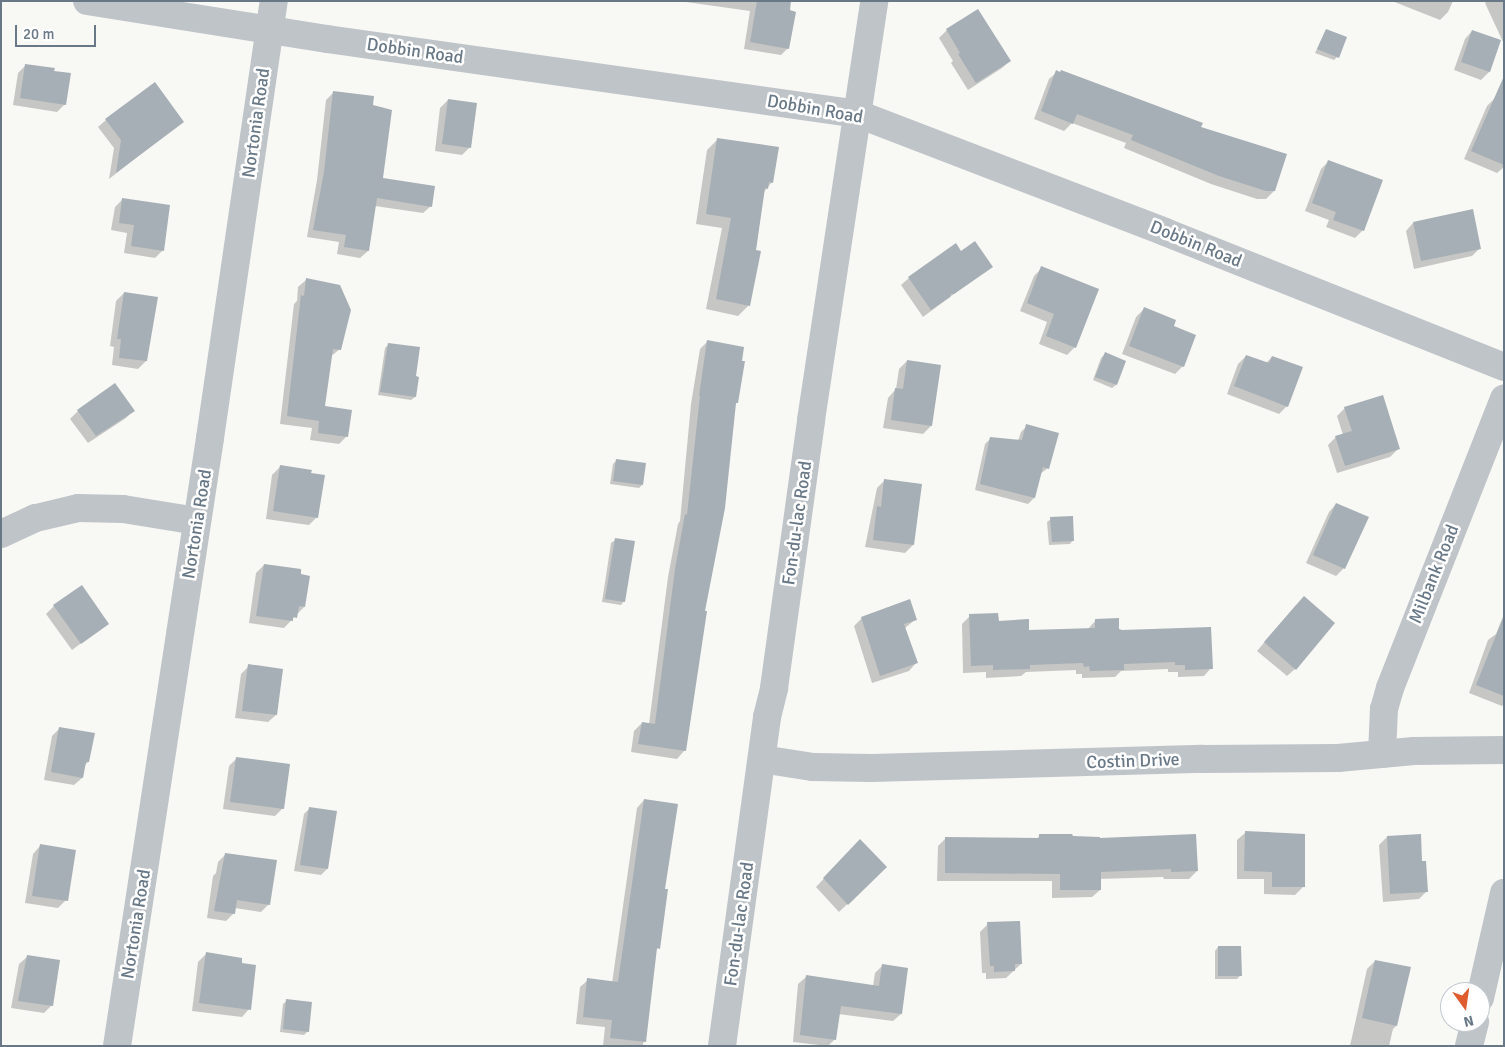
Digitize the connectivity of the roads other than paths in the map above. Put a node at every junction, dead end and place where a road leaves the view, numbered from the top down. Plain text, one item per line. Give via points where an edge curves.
1 (87, 1) edge
2 (274, 1) edge
3 (874, 1) edge
4 (270, 30) junction
5 (858, 114) junction
6 (1504, 367) edge
7 (1504, 399) edge
8 (197, 521) junction
9 (1, 534) edge
10 (1504, 750) edge
11 (1382, 754) junction
12 (762, 759) junction
13 (1504, 893) edge
14 (1484, 982) edge
15 (1472, 1032) edge
16 (117, 1046) edge
17 (722, 1046) edge
18 (1469, 1046) edge

1 - 4 street, Dobbin Road
2 - 4 street, Nortonia Road
3 - 5 street, Fon-du-lac Road
4 - 5 street, Dobbin Road
4 - 8 street, Nortonia Road
5 - 6 street, Dobbin Road
5 - 12 street, Fon-du-lac Road
7 - 11 street, Milbank Road via 1390,688 1384,710
8 - 9 street via 122,509 78,508 36,518
8 - 16 street, Nortonia Road
10 - 11 street, Costin Drive
11 - 12 street, Costin Drive via 1338,758 871,768 813,766
12 - 17 street, Fon-du-lac Road
13 - 14 street
15 - 18 street

